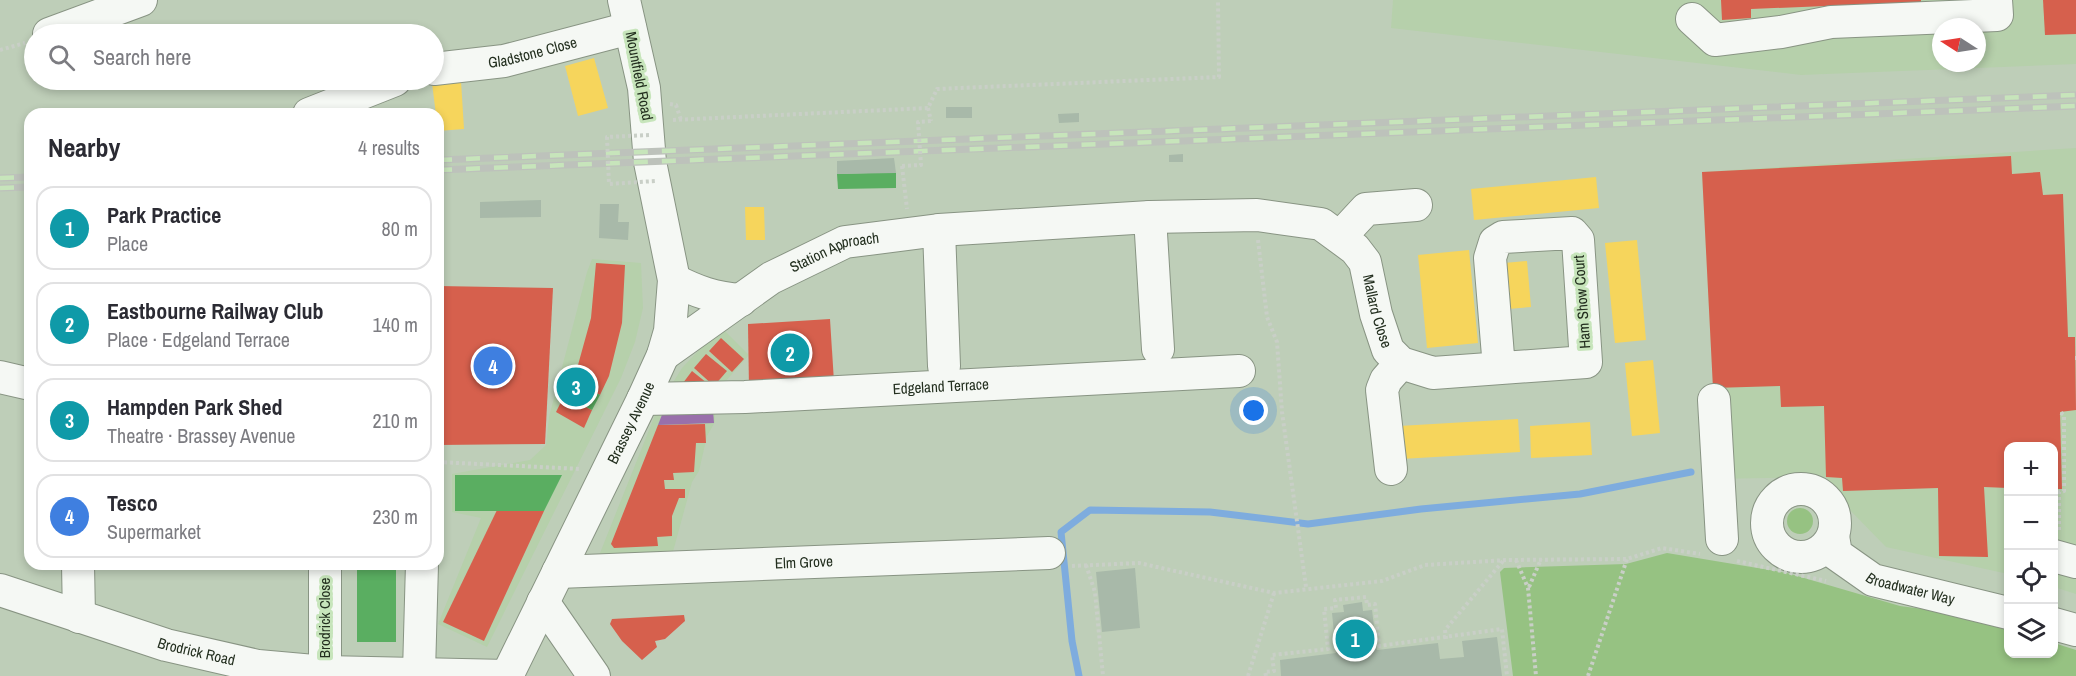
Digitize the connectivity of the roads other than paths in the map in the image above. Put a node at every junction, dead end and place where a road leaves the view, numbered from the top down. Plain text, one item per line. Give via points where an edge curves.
1 (141, 0) edge
2 (1996, 0) edge
3 (627, 14) edge
4 (1692, 19) dead end
5 (76, 24) edge
6 (444, 68) edge
7 (368, 90) edge
8 (323, 108) edge
9 (650, 147) joint
10 (1416, 205) dead end
11 (1150, 217) junction
12 (925, 232) junction
13 (1341, 237) junction
14 (674, 280) junction
15 (741, 300) junction
16 (1158, 350) dead end
17 (663, 355) junction
18 (1586, 362) joint
19 (1401, 363) junction
20 (944, 366) dead end
21 (1499, 368) junction
22 (1239, 371) dead end
23 (0, 377) edge
24 (24, 383) edge
25 (644, 399) junction
26 (1714, 400) dead end
27 (1391, 469) dead end
28 (1767, 529) junction
29 (1833, 536) junction
30 (1049, 553) dead end
31 (78, 570) edge
32 (325, 570) edge
33 (422, 570) edge
34 (558, 572) junction
35 (0, 590) edge
36 (543, 602) junction
37 (2004, 612) edge
38 (79, 616) junction
39 (2058, 625) edge
40 (2076, 630) edge
41 (325, 672) junction
42 (419, 672) junction
43 (507, 676) edge
44 (594, 676) edge

1 - 5 street
2 - 4 street via 1996,15 1831,22 1715,40
3 - 6 street, Gladstone Close via 504,61
3 - 9 street, Mountfield Road
7 - 8 street
9 - 14 street, Brassey Avenue
10 - 13 street via 1366,209
11 - 12 street, Mallard Close
11 - 13 street, Mallard Close via 1257,215 1321,224
11 - 16 street
12 - 15 street, Station Approach via 845,242 771,278
12 - 20 street
13 - 19 street, Mallard Close via 1365,262 1382,336 1388,350
14 - 15 street via 718,298
14 - 17 street, Brassey Avenue via 674,305
15 - 17 street, Station Approach
17 - 25 street, Brassey Avenue
18 - 21 street, Mallard Close
18 - 21 street, Ham Show Court via 1578,240 1572,232 1554,232 1503,237 1496,242 1490,258
19 - 21 street, Mallard Close via 1433,373
19 - 27 street via 1382,390
22 - 25 street, Edgeland Terrace
23 - 24 street
25 - 34 street, Brassey Avenue
26 - 28 street via 1701,542
28 - 29 street via 1778,548 1798,557 1819,552
28 - 29 street, Broadwater Way via 1769,508 1775,500 1793,489 1804,488 1824,496 1831,505 1836,525
29 - 37 street, Broadwater Way via 1836,554 1873,580
30 - 34 street, Elm Grove
31 - 38 street
32 - 41 street, Brodrick Close
33 - 42 street
34 - 36 street, Brassey Avenue
35 - 38 street, Brodrick Road
36 - 43 street, Brassey Avenue
36 - 44 street
38 - 41 street, Brodrick Road via 166,645 258,666
39 - 40 street
41 - 42 street, Brodrick Road
42 - 43 street, Brodrick Road

